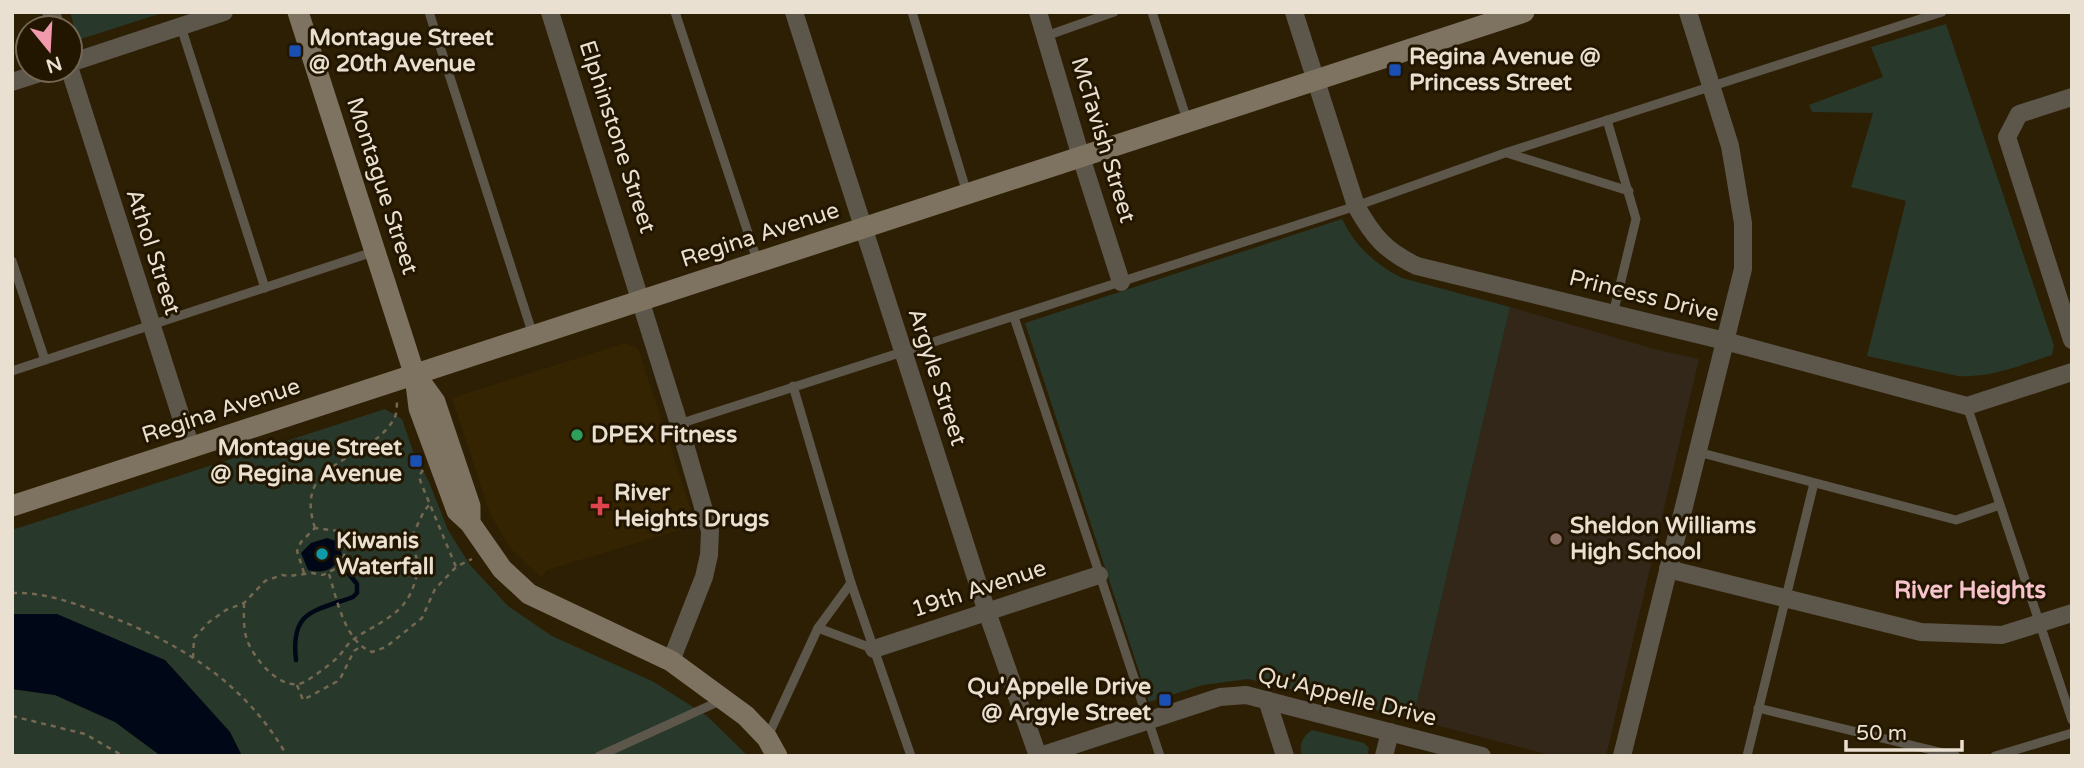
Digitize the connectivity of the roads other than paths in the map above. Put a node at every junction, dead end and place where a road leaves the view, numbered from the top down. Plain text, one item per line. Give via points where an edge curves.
1 (224, 12) edge
2 (298, 12) edge
3 (429, 12) edge
4 (550, 12) edge
5 (676, 12) edge
6 (793, 12) edge
7 (912, 12) edge
8 (1038, 12) edge
9 (1114, 12) edge
10 (1152, 12) edge
11 (1294, 12) edge
12 (1524, 12) edge
13 (1688, 12) edge
14 (1942, 12) edge
15 (181, 27) junction
16 (1046, 36) junction
17 (84, 58) edge
18 (1316, 79) junction
19 (74, 84) edge
20 (1712, 86) junction
21 (2072, 97) edge
22 (1607, 120) junction
23 (1187, 121) junction
24 (1506, 153) junction
25 (1081, 157) junction
26 (1629, 191) junction
27 (967, 194) junction
28 (1356, 206) junction
29 (863, 229) junction
30 (376, 251) junction
31 (12, 261) edge
32 (758, 263) junction
33 (1121, 282) junction
34 (265, 288) junction
35 (642, 302) junction
36 (1613, 314) junction
37 (1014, 317) junction
38 (151, 325) junction
39 (534, 337) junction
40 (2072, 340) edge
41 (1725, 341) junction
42 (903, 353) junction
43 (45, 360) junction
44 (12, 371) edge
45 (2072, 372) edge
46 (407, 378) junction
47 (793, 386) junction
48 (1967, 406) junction
49 (679, 424) junction
50 (191, 448) junction
51 (1698, 452) junction
52 (1814, 483) junction
53 (2000, 505) junction
54 (12, 506) edge
55 (470, 523) junction
56 (1668, 569) junction
57 (1100, 575) junction
58 (851, 583) junction
59 (1786, 598) junction
60 (987, 612) junction
61 (2072, 612) edge
62 (2039, 623) junction
63 (818, 628) junction
64 (874, 649) junction
65 (671, 661) junction
66 (724, 699) junction
67 (1267, 699) junction
68 (1758, 708) junction
69 (1149, 720) junction
70 (2072, 720) edge
71 (1390, 732) junction
72 (2072, 733) edge
73 (772, 747) edge
74 (599, 756) edge
75 (911, 756) edge
76 (1039, 756) edge
77 (1160, 756) edge
78 (1285, 756) edge
79 (1384, 756) edge
80 (1482, 756) edge
81 (1622, 756) edge
82 (1747, 756) edge
83 (1956, 756) edge
84 (1995, 756) edge

1 - 15 street
2 - 30 street, Montague Street
3 - 39 lane
4 - 35 street, Elphinstone Street
5 - 32 lane
6 - 29 street, Argyle Street
7 - 27 lane
8 - 16 street, McTavish Street
9 - 16 lane
10 - 23 lane
11 - 18 street, Princess Drive
12 - 18 street, Regina Avenue
13 - 20 street
14 - 20 lane
15 - 17 street
15 - 34 lane
16 - 25 street, McTavish Street
18 - 23 street, Regina Avenue
18 - 28 street, Princess Drive
19 - 38 street, Athol Street
20 - 22 lane
20 - 41 street via 1730,146 1743,223 1743,269
21 - 40 street via 2019,114 2007,137
22 - 24 lane
22 - 26 lane
23 - 25 street, Regina Avenue
24 - 26 lane
24 - 28 lane
25 - 27 street, Regina Avenue
25 - 33 street, McTavish Street
26 - 36 lane via 1636,219
27 - 29 street, Regina Avenue
28 - 33 lane
28 - 36 street, Princess Drive via 1371,232 1393,255 1417,266
29 - 32 street, Regina Avenue
29 - 42 street, Argyle Street
30 - 34 lane
30 - 46 street, Montague Street
31 - 43 lane
32 - 35 street, Regina Avenue
33 - 37 lane
34 - 38 lane
35 - 39 street, Regina Avenue
35 - 49 street, Elphinstone Street
36 - 41 street, Princess Drive
37 - 42 lane
37 - 57 lane
38 - 43 lane
38 - 50 street, Athol Street
39 - 46 street, Regina Avenue
41 - 48 street, Princess Drive
41 - 51 street
42 - 47 lane
42 - 60 street, Argyle Street
43 - 44 lane
45 - 48 street
46 - 50 street, Regina Avenue
46 - 55 street, Montague Street via 457,511
46 - 55 street, Montague Street via 435,402 470,506
47 - 49 lane
47 - 58 lane
48 - 53 lane
49 - 65 street, Elphinstone Street via 710,531 704,577
50 - 54 street, Regina Avenue
51 - 52 lane
51 - 56 street
52 - 53 lane via 1956,520
52 - 59 lane
53 - 62 lane
55 - 65 street, Montague Street via 502,569 529,594
56 - 59 street
56 - 81 street
57 - 60 street, 19th Avenue
57 - 69 lane
58 - 63 lane
58 - 64 lane
59 - 62 street via 1922,632 2002,635
59 - 68 lane
60 - 64 street, 19th Avenue
60 - 76 street, Argyle Street
61 - 62 street
62 - 70 lane
63 - 64 lane
63 - 73 lane
64 - 75 lane
65 - 66 street
66 - 73 street via 746,716
66 - 74 lane
67 - 69 street, Qu'Appelle Drive via 1246,695 1220,698
67 - 71 street, Qu'Appelle Drive
67 - 78 street
68 - 82 lane
68 - 83 lane
69 - 76 street, Qu'Appelle Drive
69 - 77 lane
71 - 79 street
71 - 80 street, Qu'Appelle Drive
72 - 84 lane

